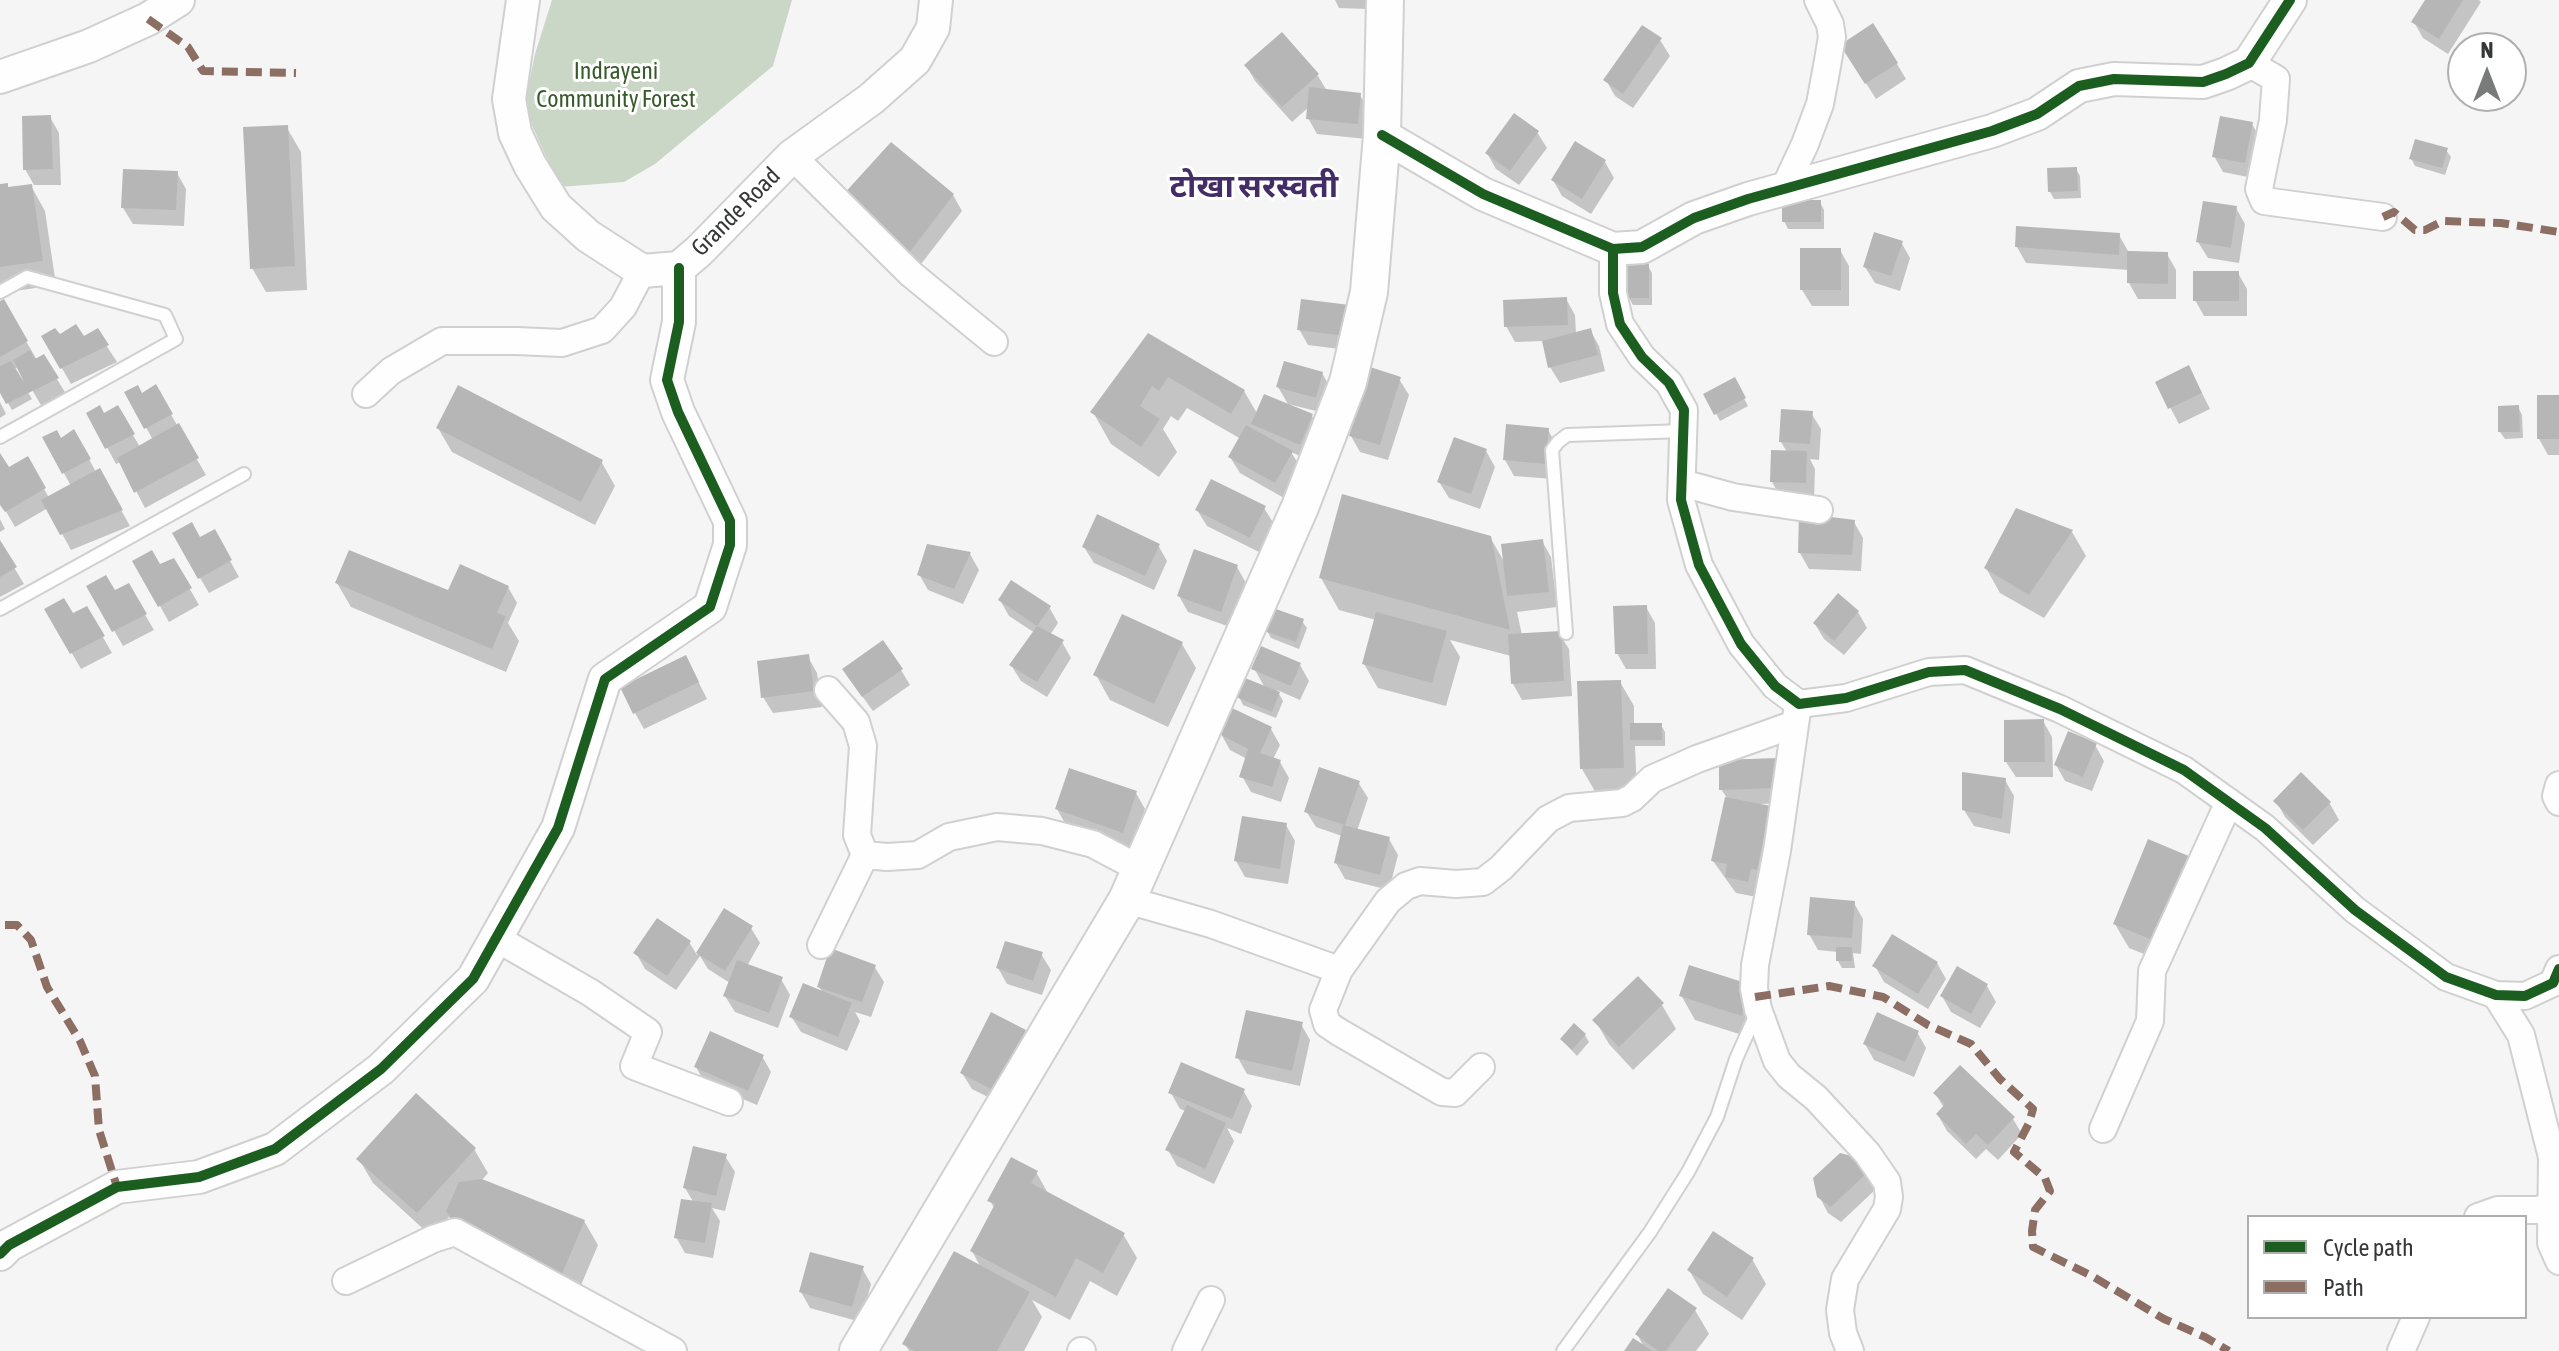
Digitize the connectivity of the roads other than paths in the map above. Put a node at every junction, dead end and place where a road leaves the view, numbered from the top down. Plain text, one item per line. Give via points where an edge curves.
1 (178, 0) edge
2 (523, 0) edge
3 (936, 0) edge
4 (1385, 0) edge
5 (1818, 0) edge
6 (2290, 0) edge
7 (2249, 63) junction
8 (0, 77) edge
9 (1382, 135) junction
10 (792, 156) junction
11 (1785, 187) junction
12 (2383, 217) dead end
13 (1613, 249) junction
14 (679, 268) junction
15 (642, 271) junction
16 (0, 292) edge
17 (994, 342) dead end
18 (366, 394) dead end
19 (1684, 431) junction
20 (0, 437) edge
21 (244, 474) dead end
22 (1682, 483) junction
23 (1819, 510) dead end
24 (0, 609) edge
25 (1566, 633) dead end
26 (828, 690) dead end
27 (1797, 714) junction
28 (2559, 785) edge
29 (2229, 802) junction
30 (2559, 802) edge
31 (865, 855) junction
32 (1135, 885) junction
33 (496, 938) junction
34 (821, 945) dead end
35 (2559, 969) edge
36 (1339, 970) junction
37 (2496, 995) junction
38 (1758, 1009) junction
39 (1481, 1067) dead end
40 (729, 1102) dead end
41 (2103, 1129) dead end
42 (2551, 1207) junction
43 (2484, 1215) edge
44 (0, 1254) edge
45 (2559, 1261) edge
46 (346, 1281) dead end
47 (1211, 1300) dead end
48 (2415, 1319) edge
49 (673, 1351) edge
50 (858, 1351) edge
51 (1186, 1351) edge
52 (1563, 1351) edge
53 (1850, 1351) edge
54 (2401, 1351) edge

1 - 8 street via 89,46
2 - 15 street via 509,99 515,133 556,207 588,236
3 - 10 street, Grande Road via 933,28 915,60
4 - 9 main road
5 - 11 street via 1832,37 1825,78 1820,104
6 - 7 street
7 - 11 street via 2203,82 2114,79 2079,86 2037,114 1992,131
7 - 12 street via 2276,79 2259,189 2264,201
9 - 13 street via 1483,194
9 - 32 main road via 1369,292 1348,382 1300,507
10 - 14 street, Grande Road
10 - 17 street via 911,274
11 - 13 street via 1694,218 1642,247
13 - 19 street via 1613,293 1620,324 1642,357 1669,383 1684,410
14 - 15 street, Grande Road
14 - 33 street via 679,322 667,380 730,521 730,545 710,607 605,679 558,828
15 - 18 street via 623,307 602,330 562,343 442,341 391,371
16 - 20 lane via 27,277 165,315 176,339
19 - 22 street
19 - 25 lane via 1567,435 1552,450
21 - 24 lane
22 - 23 street
22 - 27 street via 1681,500 1699,565 1741,644
26 - 31 street via 856,722 863,746 857,835
27 - 29 street via 1929,672 1965,670 2184,770
27 - 36 street via 1652,779 1622,803 1569,808 1548,819 1483,882 1420,881 1406,886 1388,901
27 - 38 street via 1755,965
28 - 30 street
29 - 37 street via 2355,910 2446,977
29 - 41 street via 2152,971 2150,1021
31 - 32 street via 918,855 949,837 997,827 1042,831 1093,844
31 - 34 street
32 - 36 street via 1211,924
32 - 50 main road
33 - 40 street via 648,1032 634,1066
33 - 44 street via 473,979 381,1069 275,1149 199,1177 117,1187
35 - 37 street via 2553,983 2525,996
36 - 39 street via 1323,1010 1327,1024 1442,1092 1455,1093
37 - 42 street via 2521,1035 2552,1157
38 - 52 lane via 1717,1117 1688,1172
38 - 53 street via 1777,1061 1867,1153 1887,1182 1887,1209 1845,1279 1840,1310
42 - 43 street
42 - 45 street via 2551,1243
46 - 49 street via 455,1232
47 - 51 street
48 - 54 street

